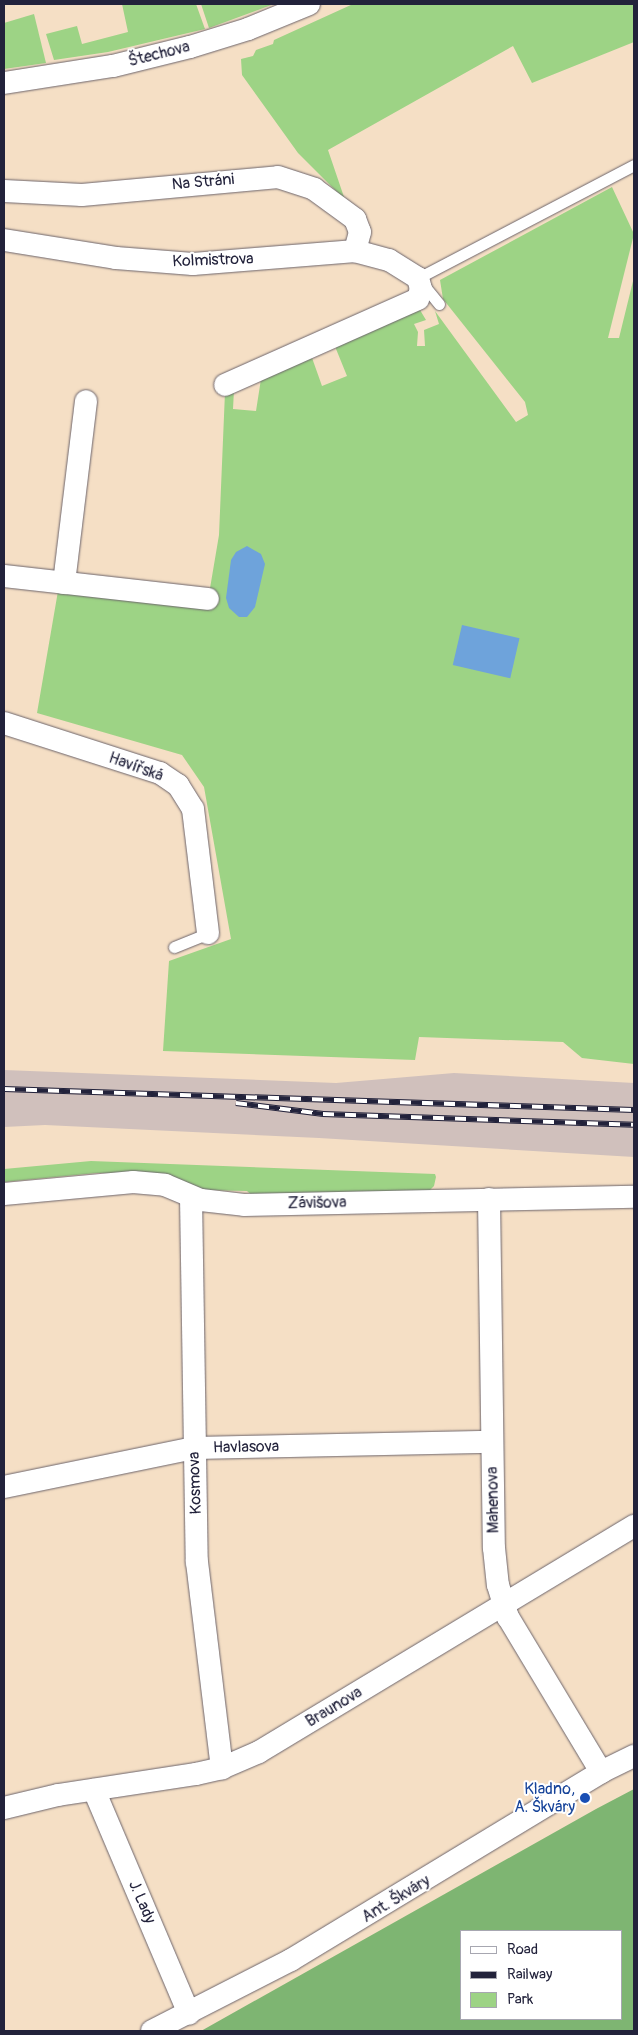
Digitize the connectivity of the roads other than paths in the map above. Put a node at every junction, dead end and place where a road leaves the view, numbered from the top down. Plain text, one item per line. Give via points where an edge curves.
1 (308, 4) edge
2 (4, 83) edge
3 (634, 165) edge
4 (4, 191) edge
5 (4, 240) edge
6 (355, 252) junction
7 (418, 278) junction
8 (439, 304) dead end
9 (225, 385) dead end
10 (86, 401) dead end
11 (4, 576) edge
12 (64, 583) junction
13 (208, 599) dead end
14 (4, 723) edge
15 (208, 933) joint
16 (174, 947) dead end
17 (4, 1194) edge
18 (190, 1197) junction
19 (634, 1197) edge
20 (489, 1199) junction
21 (492, 1442) junction
22 (194, 1448) junction
23 (4, 1487) edge
24 (634, 1526) edge
25 (503, 1605) junction
26 (634, 1756) edge
27 (222, 1768) junction
28 (601, 1772) junction
29 (94, 1790) junction
30 (4, 1808) edge
31 (189, 2014) junction
32 (152, 2031) edge

1 - 2 street, Štechova via 248,29 182,49 113,66
3 - 7 lane
4 - 6 street, Na Stráni via 82,195 278,177 314,189 355,219 360,232
5 - 6 street, Kolmistrova via 116,258 193,264
6 - 7 street, Kolmistrova via 388,260
7 - 8 lane, Kolmistrova
7 - 9 street via 421,290 418,299
10 - 12 street
11 - 12 street
12 - 13 street
14 - 15 street, Havířská via 160,773 178,785 194,809
15 - 16 lane
17 - 18 street, Závišova via 145,1182 165,1185
18 - 20 street, Závišova via 244,1205
18 - 22 street, Kosmova
19 - 20 street, Závišova
20 - 21 street, Mahenova
21 - 22 street, Havlasova
21 - 25 street, Mahenova via 494,1548
22 - 23 street, Havlasova
22 - 27 street, Kosmova via 197,1562
24 - 25 street, Braunova
25 - 27 street, Braunova via 259,1752
25 - 28 street, Mahenova
26 - 28 street, Ant. Škváry
27 - 29 street, Braunova
28 - 31 street, Ant. Škváry via 395,1900
29 - 30 street, Braunova
29 - 31 street, J. Lady
31 - 32 street, Ant. Škváry

